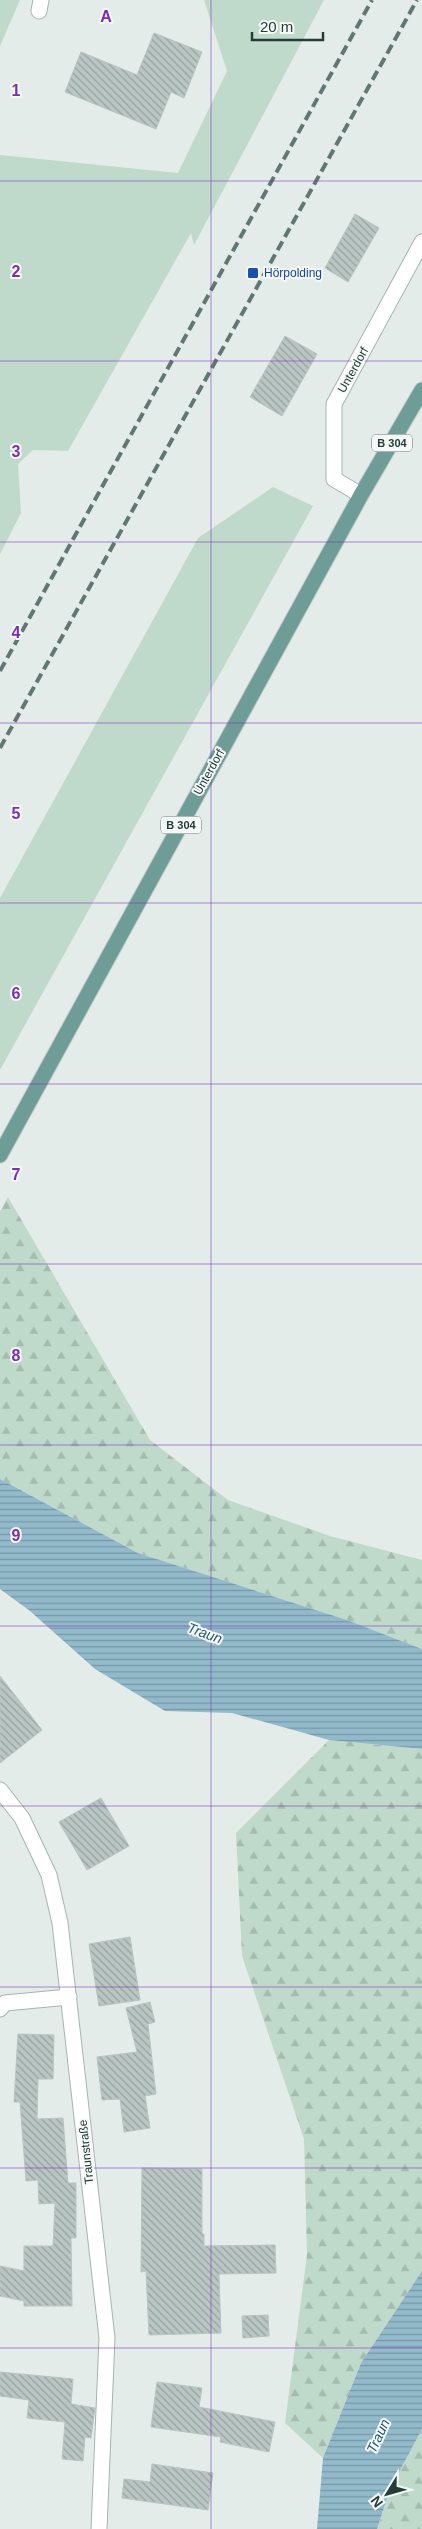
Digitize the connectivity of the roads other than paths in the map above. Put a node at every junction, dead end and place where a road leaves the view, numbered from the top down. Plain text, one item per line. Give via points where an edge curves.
1 (422, 242) edge
2 (422, 390) edge
3 (361, 495) junction
4 (0, 1155) edge
5 (0, 1790) edge
6 (69, 1996) junction
7 (0, 2009) edge
8 (99, 2529) edge

1 - 3 street, Unterdorf via 334,404 334,479
2 - 3 main road, Unterdorf / B 304
3 - 4 main road, Unterdorf / B 304
5 - 6 street, Traunstraße via 22,1818 49,1875 60,1923
6 - 7 street via 5,2003
6 - 8 street, Traunstraße via 107,2338

